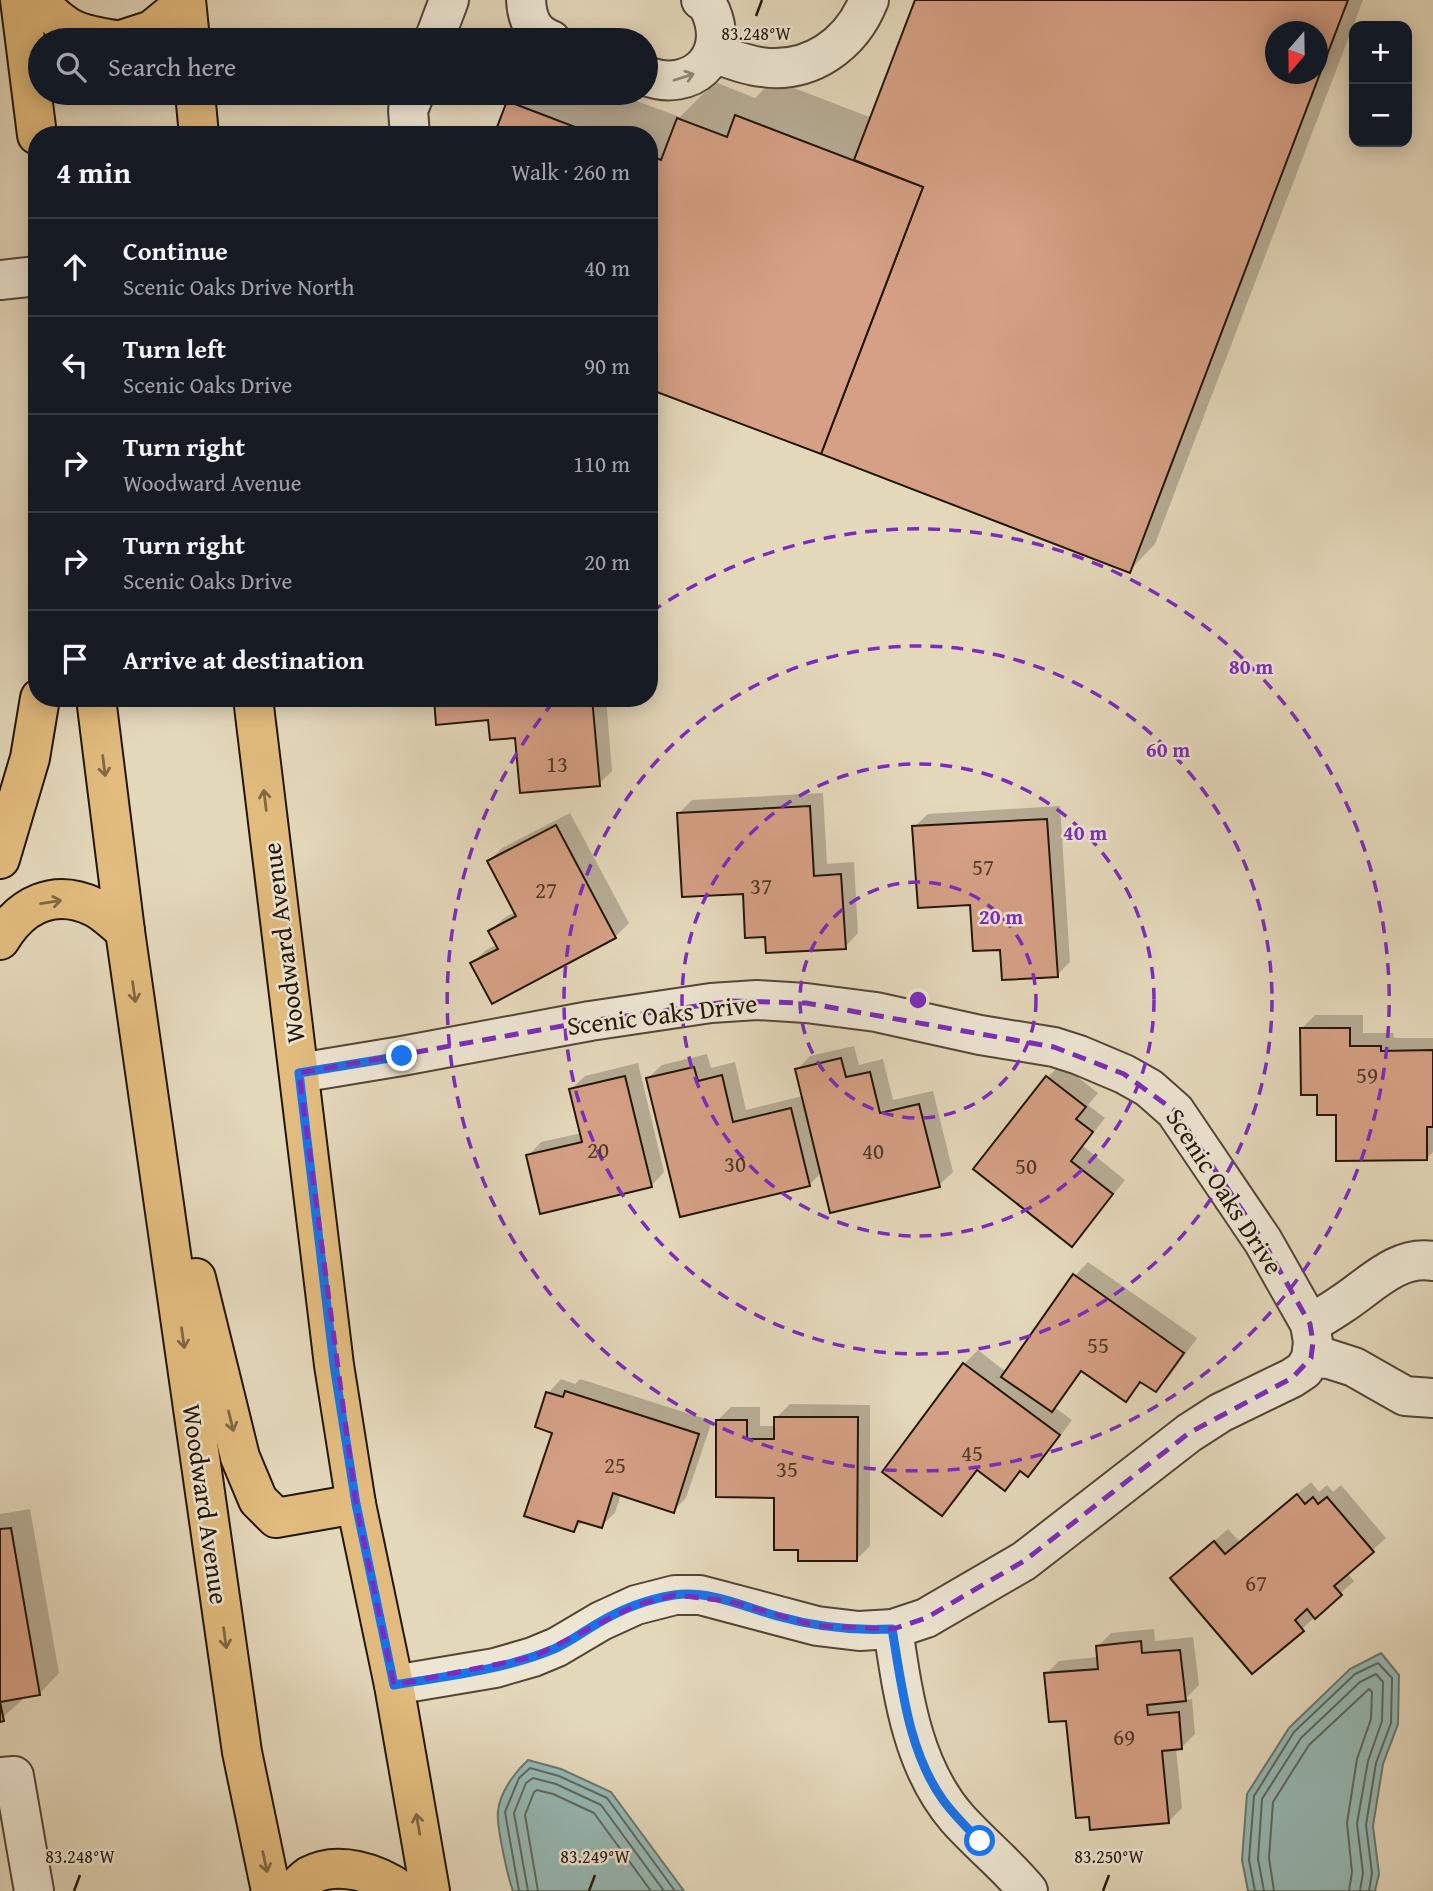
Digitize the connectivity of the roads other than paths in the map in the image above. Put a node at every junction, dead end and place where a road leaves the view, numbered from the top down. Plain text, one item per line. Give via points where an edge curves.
1 (20, 0) edge
2 (37, 0) edge
3 (449, 0) edge
4 (526, 0) edge
5 (701, 0) edge
6 (869, 0) edge
7 (188, 1) edge
8 (70, 28) edge
9 (154, 28) edge
10 (189, 28) edge
11 (438, 28) edge
12 (534, 28) edge
13 (713, 53) junction
14 (28, 64) edge
15 (658, 80) edge
16 (33, 105) edge
17 (196, 105) edge
18 (410, 105) edge
19 (36, 126) edge
20 (198, 126) edge
21 (409, 126) edge
22 (28, 277) edge
23 (0, 280) edge
24 (38, 707) edge
25 (97, 707) edge
26 (254, 707) edge
27 (0, 859) edge
28 (125, 931) junction
29 (0, 940) edge
30 (145, 1069) junction
31 (299, 1073) junction
32 (1433, 1261) edge
33 (1310, 1341) junction
34 (1433, 1398) edge
35 (356, 1504) junction
36 (892, 1629) junction
37 (394, 1685) junction
38 (0, 1777) edge
39 (34, 1891) edge
40 (271, 1891) edge
41 (293, 1891) edge
42 (402, 1891) edge
43 (430, 1891) edge
44 (1028, 1891) edge

1 - 14 main road
2 - 8 main road
3 - 11 street
4 - 12 street
5 - 13 street via 716,23
6 - 13 street via 854,29 834,50 807,64 758,67
7 - 9 main road
7 - 10 main road
15 -> 13 street via 679,81 700,71
16 - 19 main road
17 - 20 main road
18 - 21 street
22 - 23 street
24 - 27 main road via 30,758
25 -> 28 main road, Woodward Avenue
31 -> 26 main road, Woodward Avenue
29 -> 28 main road via 27,908 49,900 95,907
28 -> 30 main road, Woodward Avenue
30 -> 35 main road via 240,1457 258,1500 276,1518
30 -> 40 main road, Woodward Avenue via 242,1752
31 - 33 street, Scenic Oaks Drive via 590,1021 757,1000 876,1012 1054,1047 1132,1079 1175,1111 1263,1241
31 - 35 main road, Woodward Avenue via 334,1365
32 - 33 street via 1392,1268 1343,1304
33 - 34 street via 1329,1359 1354,1367 1405,1396
33 - 36 street via 1304,1370 1189,1433 1024,1561 926,1618
35 - 37 main road, Woodward Avenue
36 - 37 street via 817,1626 728,1601 675,1595 636,1605 533,1657
36 - 44 street via 910,1724 931,1781 958,1819
43 -> 37 main road, Woodward Avenue
38 - 39 street via 15,1776
41 - 42 main road via 310,1876 341,1868 371,1874

